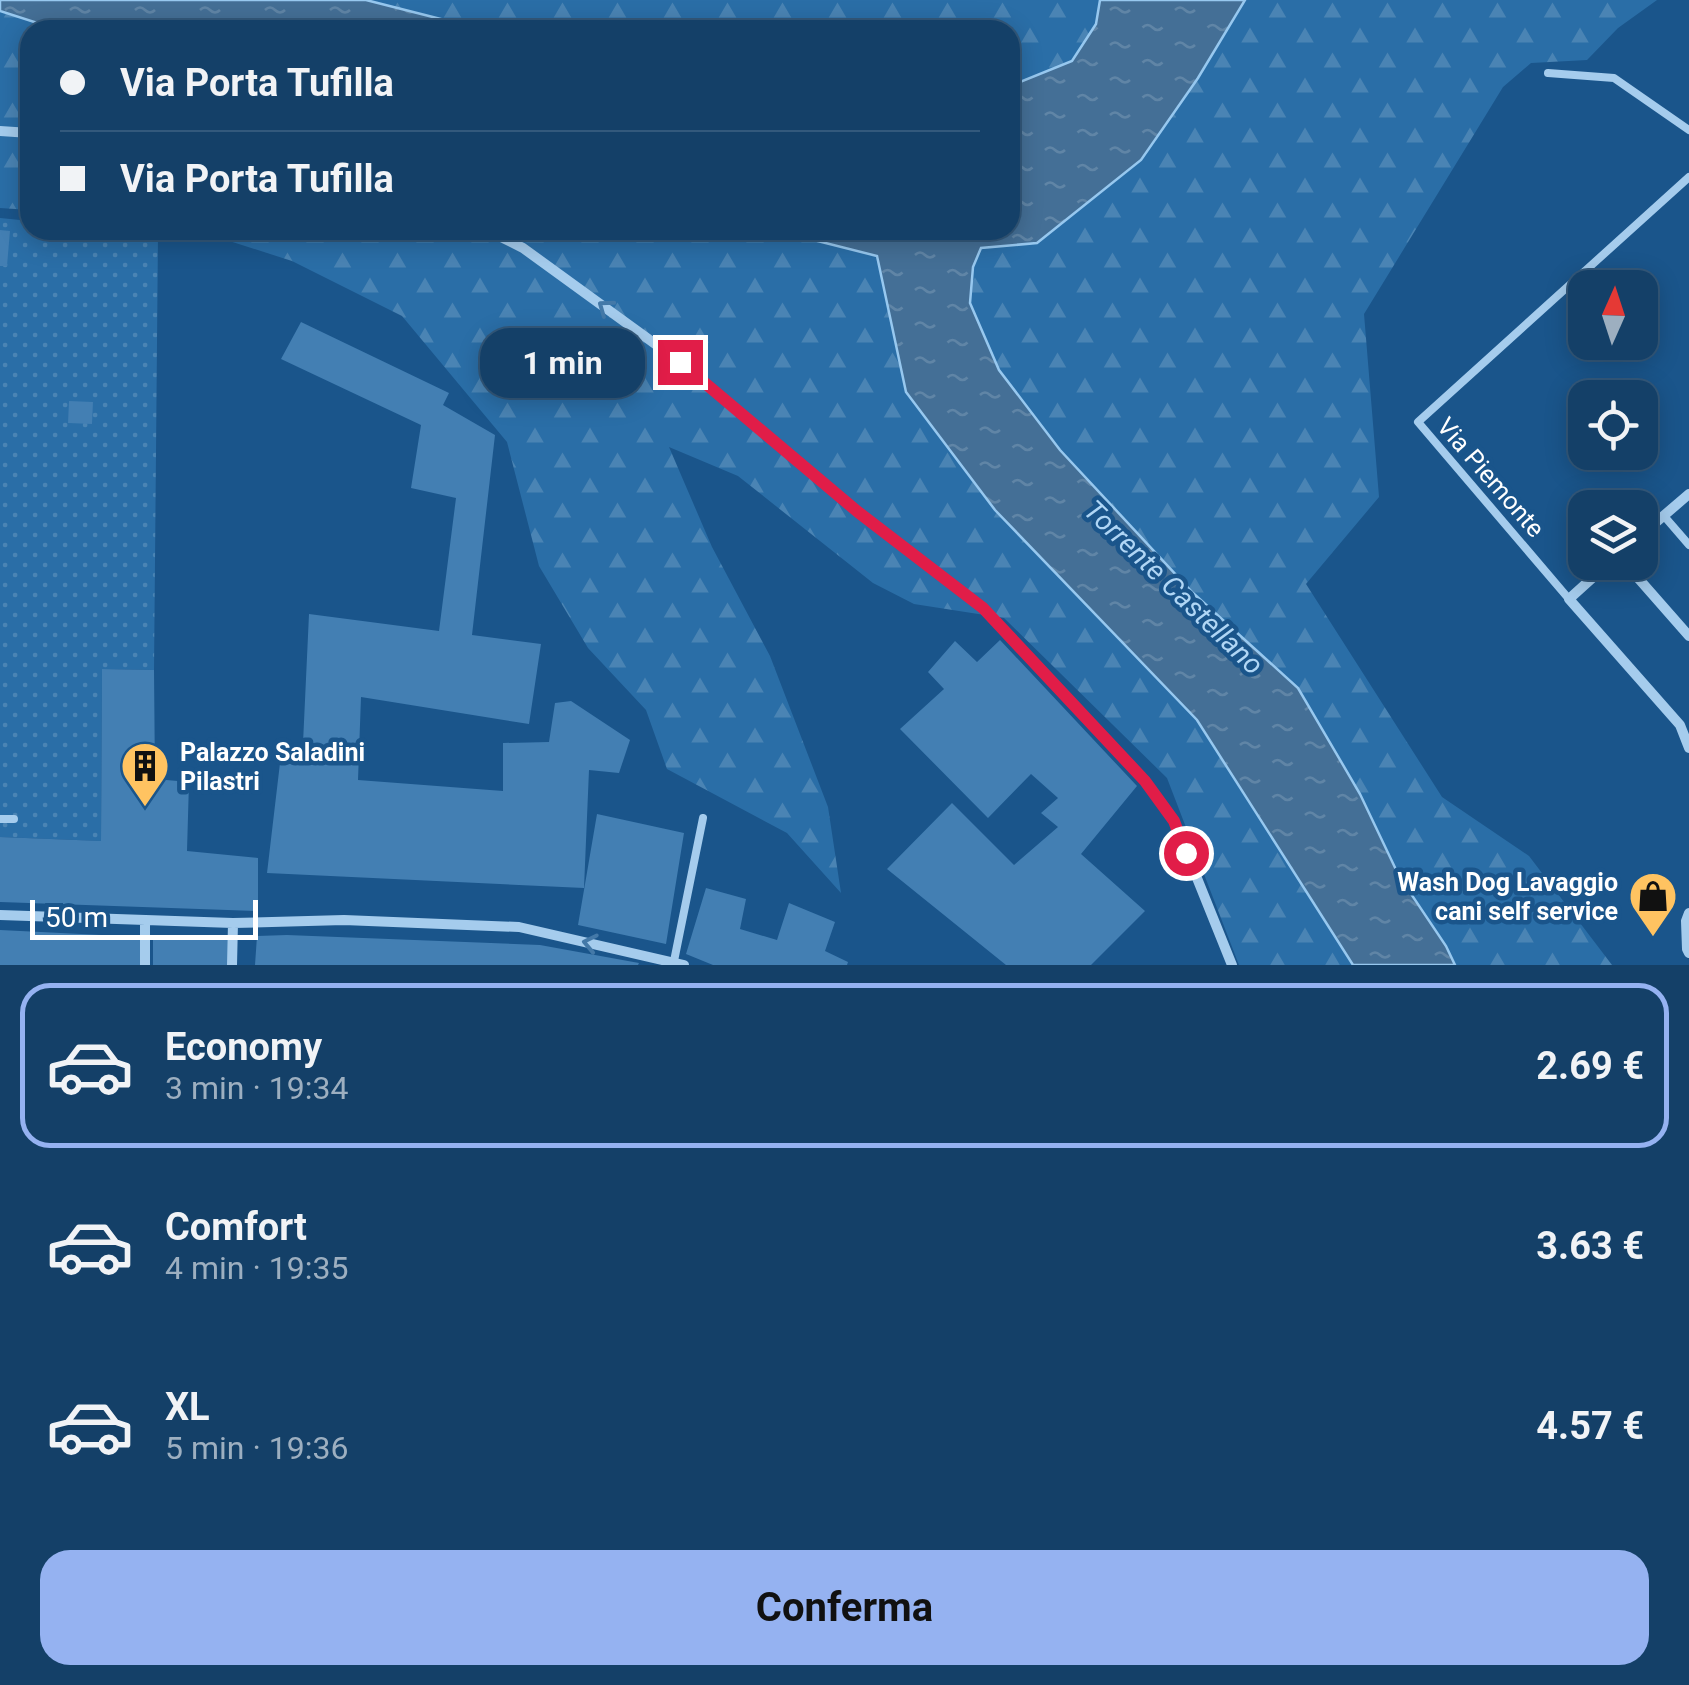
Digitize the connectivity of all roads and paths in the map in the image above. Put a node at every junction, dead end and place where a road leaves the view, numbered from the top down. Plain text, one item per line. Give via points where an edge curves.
1 (1548, 73) dead end
2 (1689, 130) edge
3 (1689, 176) edge
4 (507, 240) edge
5 (1689, 494) edge
6 (1664, 516) junction
7 (1658, 521) edge
8 (1689, 545) edge
9 (1590, 580) edge
10 (1640, 580) edge
11 (1569, 599) junction
12 (1689, 636) edge
13 (1689, 748) edge
14 (703, 818) dead end
15 (0, 819) edge
16 (14, 819) dead end
17 (0, 916) edge
18 (1687, 917) edge
19 (146, 920) junction
20 (233, 923) junction
21 (1689, 952) edge
22 (679, 963) edge
23 (145, 965) edge
24 (232, 965) edge
25 (1232, 965) edge

1 - 2 lane via 1614,78
3 - 11 lane, Via Piemonte via 1418,422
25 -> 4 street via 1174,821 1145,781 983,608 680,362
5 - 6 street
6 - 7 street
6 - 8 lane
9 - 11 street
10 - 12 street
11 - 13 street, Via Piemonte via 1680,725
14 - 22 lane
15 - 16 lane
17 - 19 street
18 - 21 street
19 - 20 street
19 - 23 street
22 -> 20 street via 519,927
20 - 24 street

